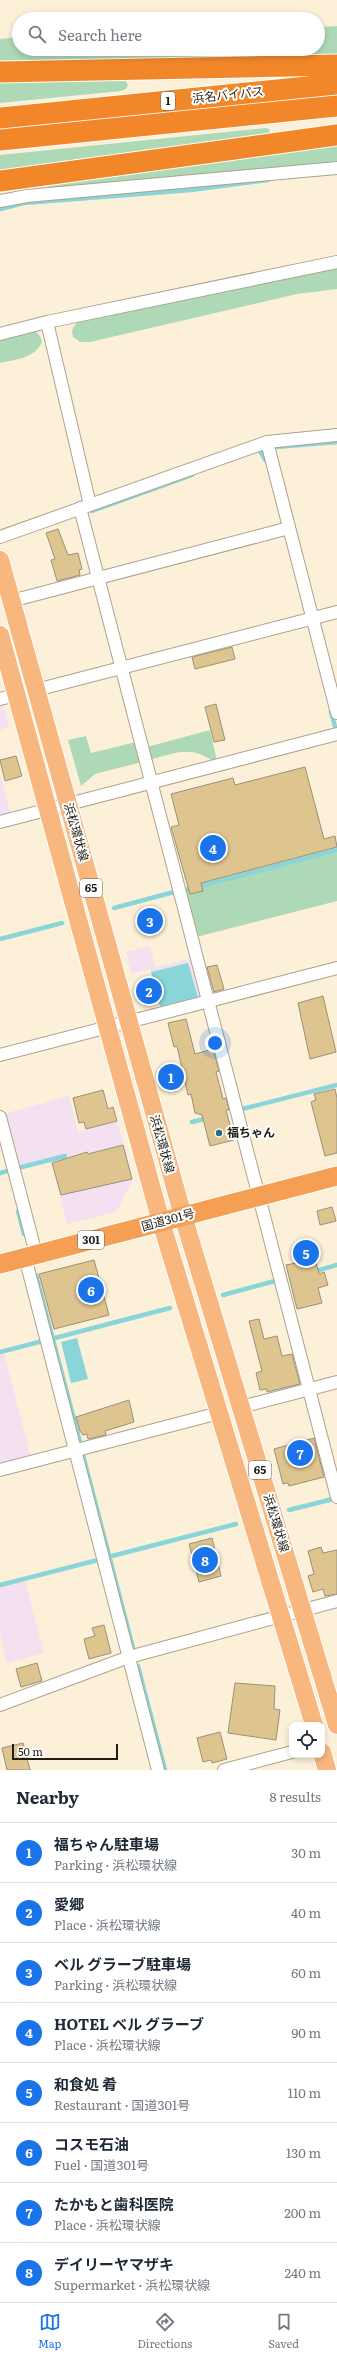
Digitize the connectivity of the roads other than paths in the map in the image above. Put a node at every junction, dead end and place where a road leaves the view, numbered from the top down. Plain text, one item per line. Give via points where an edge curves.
1 (337, 65) edge
2 (0, 72) edge
3 (337, 84) edge
4 (337, 106) edge
5 (0, 118) edge
6 (337, 135) edge
7 (0, 140) edge
8 (337, 168) edge
9 (0, 180) edge
10 (0, 201) edge
11 (337, 262) edge
12 (47, 322) junction
13 (0, 334) edge
14 (337, 435) edge
15 (267, 442) junction
16 (85, 506) junction
17 (289, 528) junction
18 (0, 537) edge
19 (0, 560) edge
20 (98, 578) junction
21 (11, 601) junction
22 (337, 612) edge
23 (312, 618) junction
24 (0, 635) edge
25 (122, 668) junction
26 (36, 690) junction
27 (8, 697) edge
28 (337, 713) edge
29 (337, 734) edge
30 (151, 782) junction
31 (68, 804) junction
32 (48, 809) junction
33 (0, 822) edge
34 (337, 968) edge
35 (208, 1001) junction
36 (129, 1022) junction
37 (109, 1027) junction
38 (0, 1055) edge
39 (0, 1117) edge
40 (337, 1176) edge
41 (259, 1196) junction
42 (183, 1216) junction
43 (161, 1222) junction
44 (30, 1256) junction
45 (0, 1264) edge
46 (337, 1382) edge
47 (309, 1389) junction
48 (240, 1407) junction
49 (219, 1413) junction
50 (75, 1450) junction
51 (0, 1470) edge
52 (337, 1497) edge
53 (337, 1601) edge
54 (302, 1610) junction
55 (281, 1617) junction
56 (129, 1657) junction
57 (0, 1706) edge
58 (313, 1722) edge
59 (337, 1725) edge
60 (289, 1753) edge
61 (324, 1758) edge
62 (158, 1770) edge
63 (224, 1770) edge
64 (327, 1770) edge

1 - 2 highway
3 - 5 highway, 浜名バイパス / 1
4 - 7 highway, 浜名バイパス / 1
6 - 9 highway
8 - 10 street via 27,196
11 - 12 street
12 - 13 street
12 - 16 street
14 - 15 street
15 - 16 street
15 - 17 street
16 - 18 street
16 - 20 street
17 - 20 street
17 - 23 street
19 - 21 main road, 浜松環状線 / 65
20 - 21 street
20 - 25 street
21 - 26 main road, 浜松環状線 / 65
22 - 23 street
23 - 25 street
23 - 28 street
24 - 27 main road, 浜松環状線 / 65
25 - 26 street
25 - 30 street
26 - 31 main road, 浜松環状線 / 65
27 - 32 main road, 浜松環状線 / 65
29 - 30 street
30 - 31 street
30 - 35 street
31 - 32 street
31 - 36 main road, 浜松環状線 / 65
32 - 33 street
32 - 37 main road, 浜松環状線 / 65
34 - 35 street
35 - 36 street
35 - 41 street
36 - 37 street
36 - 42 main road, 浜松環状線 / 65
37 - 38 street
37 - 43 main road, 浜松環状線 / 65
39 - 44 street
40 - 41 highway, 国道301号 / 301
41 - 42 highway, 国道301号 / 301
41 - 47 street
42 - 43 highway, 国道301号 / 301
42 - 48 main road, 浜松環状線 / 65
43 - 44 highway, 国道301号 / 301
43 - 49 main road, 浜松環状線 / 65
44 - 45 highway, 国道301号 / 301
44 - 50 street
46 - 47 street
47 - 48 street
47 - 52 street
48 - 54 main road, 浜松環状線 / 65
49 - 50 street
49 - 55 main road, 浜松環状線 / 65
50 - 51 street
50 - 56 street
53 - 54 street
54 - 55 street
54 - 59 main road, 浜松環状線 / 65
55 - 56 street
55 - 58 main road, 浜松環状線 / 65
56 - 57 street
56 - 62 street
60 - 63 street
61 - 64 main road

